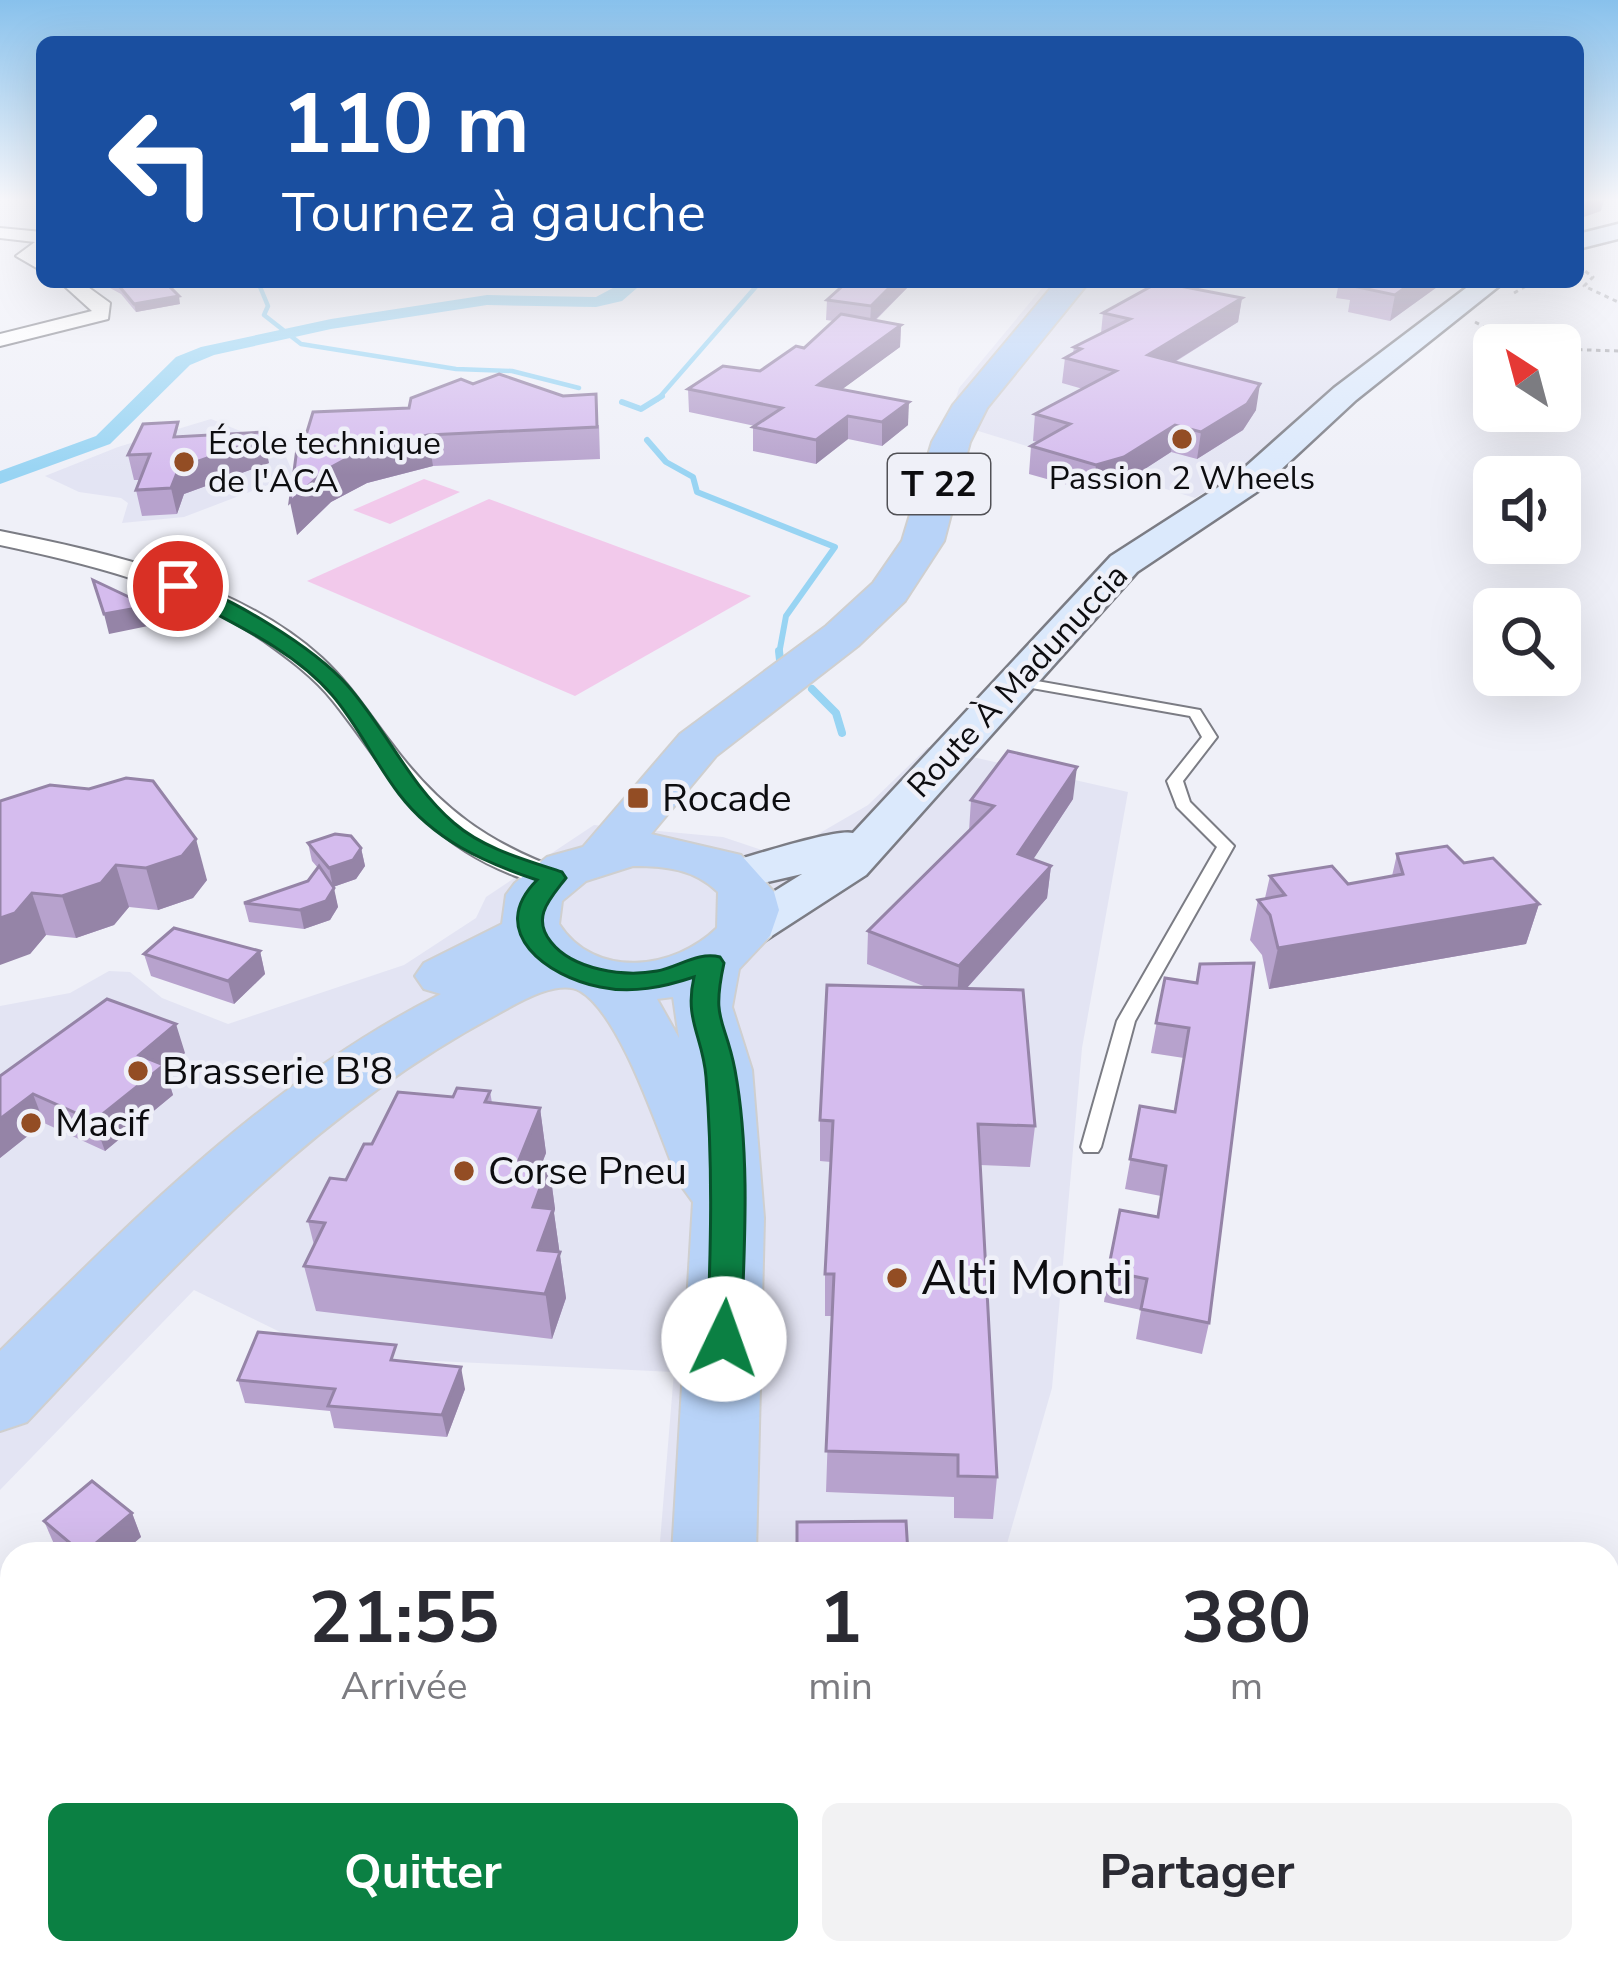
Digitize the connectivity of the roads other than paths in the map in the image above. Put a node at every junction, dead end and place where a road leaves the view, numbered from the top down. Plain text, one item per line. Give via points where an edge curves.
1 (83, 292) edge
2 (1064, 292) edge
3 (1478, 292) edge
4 (0, 340) edge
5 (0, 538) edge
6 (794, 674) junction
7 (1014, 681) junction
8 (605, 854) junction
9 (722, 907) junction
10 (564, 940) junction
11 (1091, 1147) dead end
12 (729, 1218) junction
13 (0, 1357) edge
14 (0, 1400) edge
15 (715, 1542) edge

1 - 4 street via 104,307 100,315
2 - 6 main road, T 22 via 971,405 951,442 923,542 889,592
3 - 7 main road, Route À Madunuccia via 1345,394 1246,484 1124,564
5 - 10 street via 104,558 178,586 286,645 339,690 409,792 449,832 502,861
6 - 8 main road, T 22 via 698,745
6 - 9 main road, T 22 via 727,744 689,806 688,828
7 - 9 main road, Route À Madunuccia via 849,866
7 - 11 lane via 1196,713 1210,737 1174,782 1184,804 1226,846 1126,1021
8 - 9 main road via 656,850
8 - 10 main road
9 - 10 main road via 657,980
9 - 12 main road, T 22 via 701,1006 720,1070
10 - 12 main road, T 22 via 638,1016
10 - 13 main road via 469,961 361,1030 278,1096
10 - 14 main road via 317,1097
12 - 15 main road, T 22

